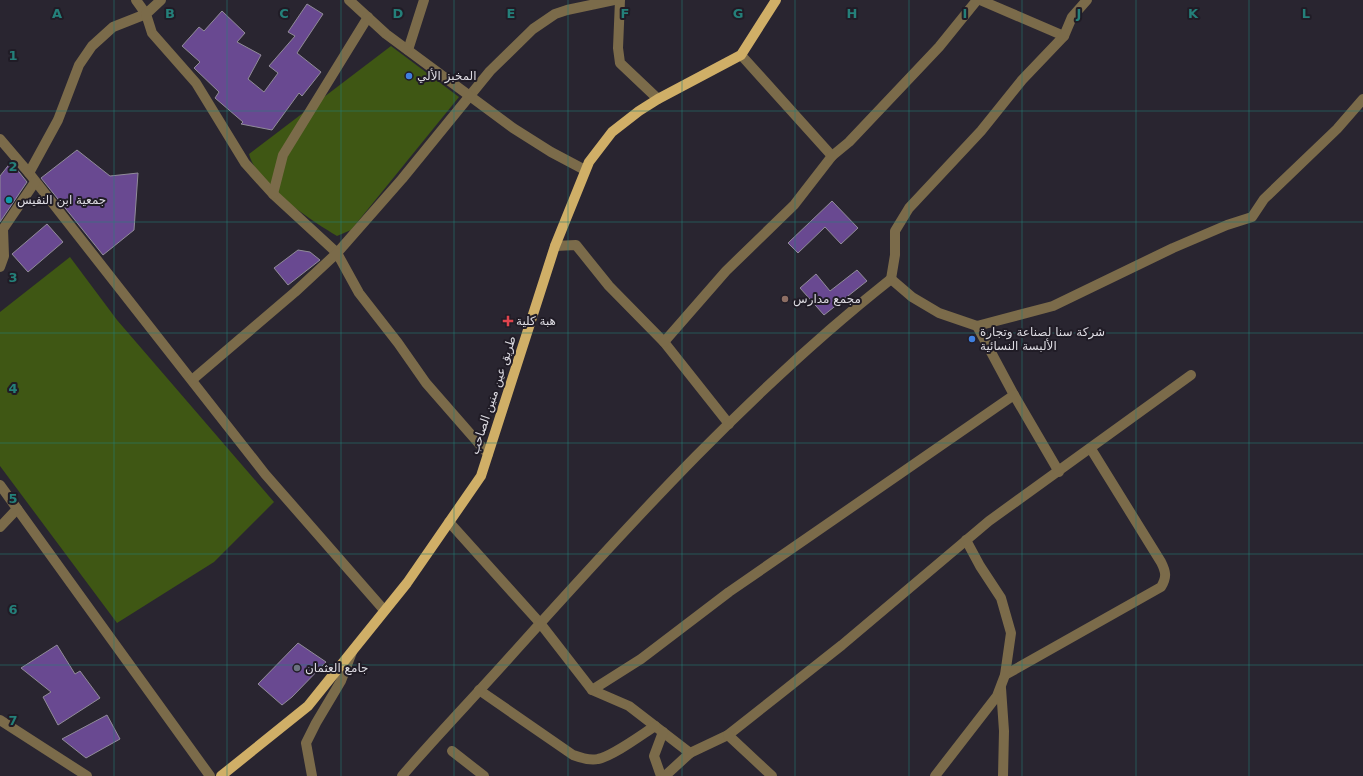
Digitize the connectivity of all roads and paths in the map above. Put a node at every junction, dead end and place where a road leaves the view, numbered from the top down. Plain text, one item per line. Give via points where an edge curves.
1 (136, 0) edge
2 (161, 0) edge
3 (349, 0) edge
4 (424, 0) edge
5 (614, 0) edge
6 (620, 0) edge
7 (776, 0) edge
8 (978, 0) edge
9 (1087, 0) edge
10 (146, 14) junction
11 (368, 17) junction
12 (1064, 36) junction
13 (408, 50) junction
14 (741, 55) junction
15 (469, 94) junction
16 (658, 99) junction
17 (1363, 99) edge
18 (0, 139) edge
19 (832, 156) junction
20 (585, 170) junction
21 (29, 173) junction
22 (35, 182) junction
23 (273, 194) junction
24 (555, 246) junction
25 (336, 253) junction
26 (0, 267) edge
27 (891, 279) junction
28 (976, 326) junction
29 (664, 342) junction
30 (1191, 375) dead end
31 (192, 380) junction
32 (1014, 395) junction
33 (729, 424) junction
34 (1091, 449) junction
35 (488, 454) junction
36 (1059, 472) junction
37 (0, 485) edge
38 (18, 509) junction
39 (449, 522) junction
40 (0, 527) edge
41 (966, 540) junction
42 (384, 610) junction
43 (540, 623) junction
44 (354, 649) junction
45 (1005, 675) junction
46 (1000, 686) junction
47 (479, 690) junction
48 (592, 690) junction
49 (0, 720) edge
50 (659, 729) junction
51 (728, 734) junction
52 (452, 751) dead end
53 (690, 753) junction
54 (87, 776) edge
55 (210, 776) edge
56 (222, 776) edge
57 (312, 776) edge
58 (402, 776) edge
59 (484, 776) edge
60 (661, 776) edge
61 (665, 776) edge
62 (772, 776) edge
63 (935, 776) edge
64 (1003, 776) edge

1 - 10 street
2 - 10 street
3 - 11 street
4 - 13 street
5 - 15 street via 567,10 545,20 517,43
6 - 16 street via 620,63
7 - 14 main road, طريق عين منين الصاحب
8 - 12 street
8 - 19 street via 939,47 849,142
9 - 12 street via 1072,17
10 - 21 street via 113,27 92,46 79,65 58,120
10 - 23 street via 152,32 196,83 245,163
11 - 13 street
11 - 23 street via 283,155
12 - 27 street via 909,208 895,231
13 - 15 street
14 - 16 main road, طريق عين منين الصاحب
14 - 19 street
15 - 20 street via 513,128
15 - 25 street via 402,179
16 - 20 main road, طريق عين منين الصاحب via 612,132
17 - 28 street via 1264,199 1252,217 1227,224 1173,248 1053,306
18 - 21 street
19 - 29 street via 794,205 726,271
20 - 24 main road, طريق عين منين الصاحب
21 - 22 street
22 - 26 street via 3,229 4,256
22 - 31 street
23 - 25 street
24 - 29 street via 576,245 609,286
24 - 35 main road, طريق عين منين الصاحب
25 - 31 street via 295,292
25 - 35 street via 359,293 426,383
27 - 28 street via 912,297 939,313
27 - 33 street via 815,343
28 - 32 street
29 - 33 street
30 - 34 street
31 - 42 street via 265,474
32 - 36 street
32 - 48 street via 729,592 641,659
33 - 43 street
34 - 36 street
34 - 45 street via 1161,562 1166,572 1165,580 1161,587
35 - 39 main road, طريق عين منين الصاحب via 481,476
36 - 41 street
37 - 38 street
38 - 40 street
38 - 55 street
39 - 42 main road, طريق عين منين الصاحب via 407,583
39 - 43 street
41 - 45 street via 1001,598 1011,633
41 - 51 street via 842,645
42 - 44 main road, طريق عين منين الصاحب
43 - 47 street
43 - 48 street
44 - 56 main road, طريق عين منين الصاحب via 308,706
44 - 57 street via 341,681 306,743
45 - 46 street
46 - 63 street via 996,696
46 - 64 street via 1004,731
47 - 50 street via 582,759 598,759
47 - 58 street
48 - 50 street via 629,706
49 - 54 street
50 - 53 street
50 - 60 street via 654,756
51 - 53 street
51 - 62 street
52 - 59 street
53 - 61 street

